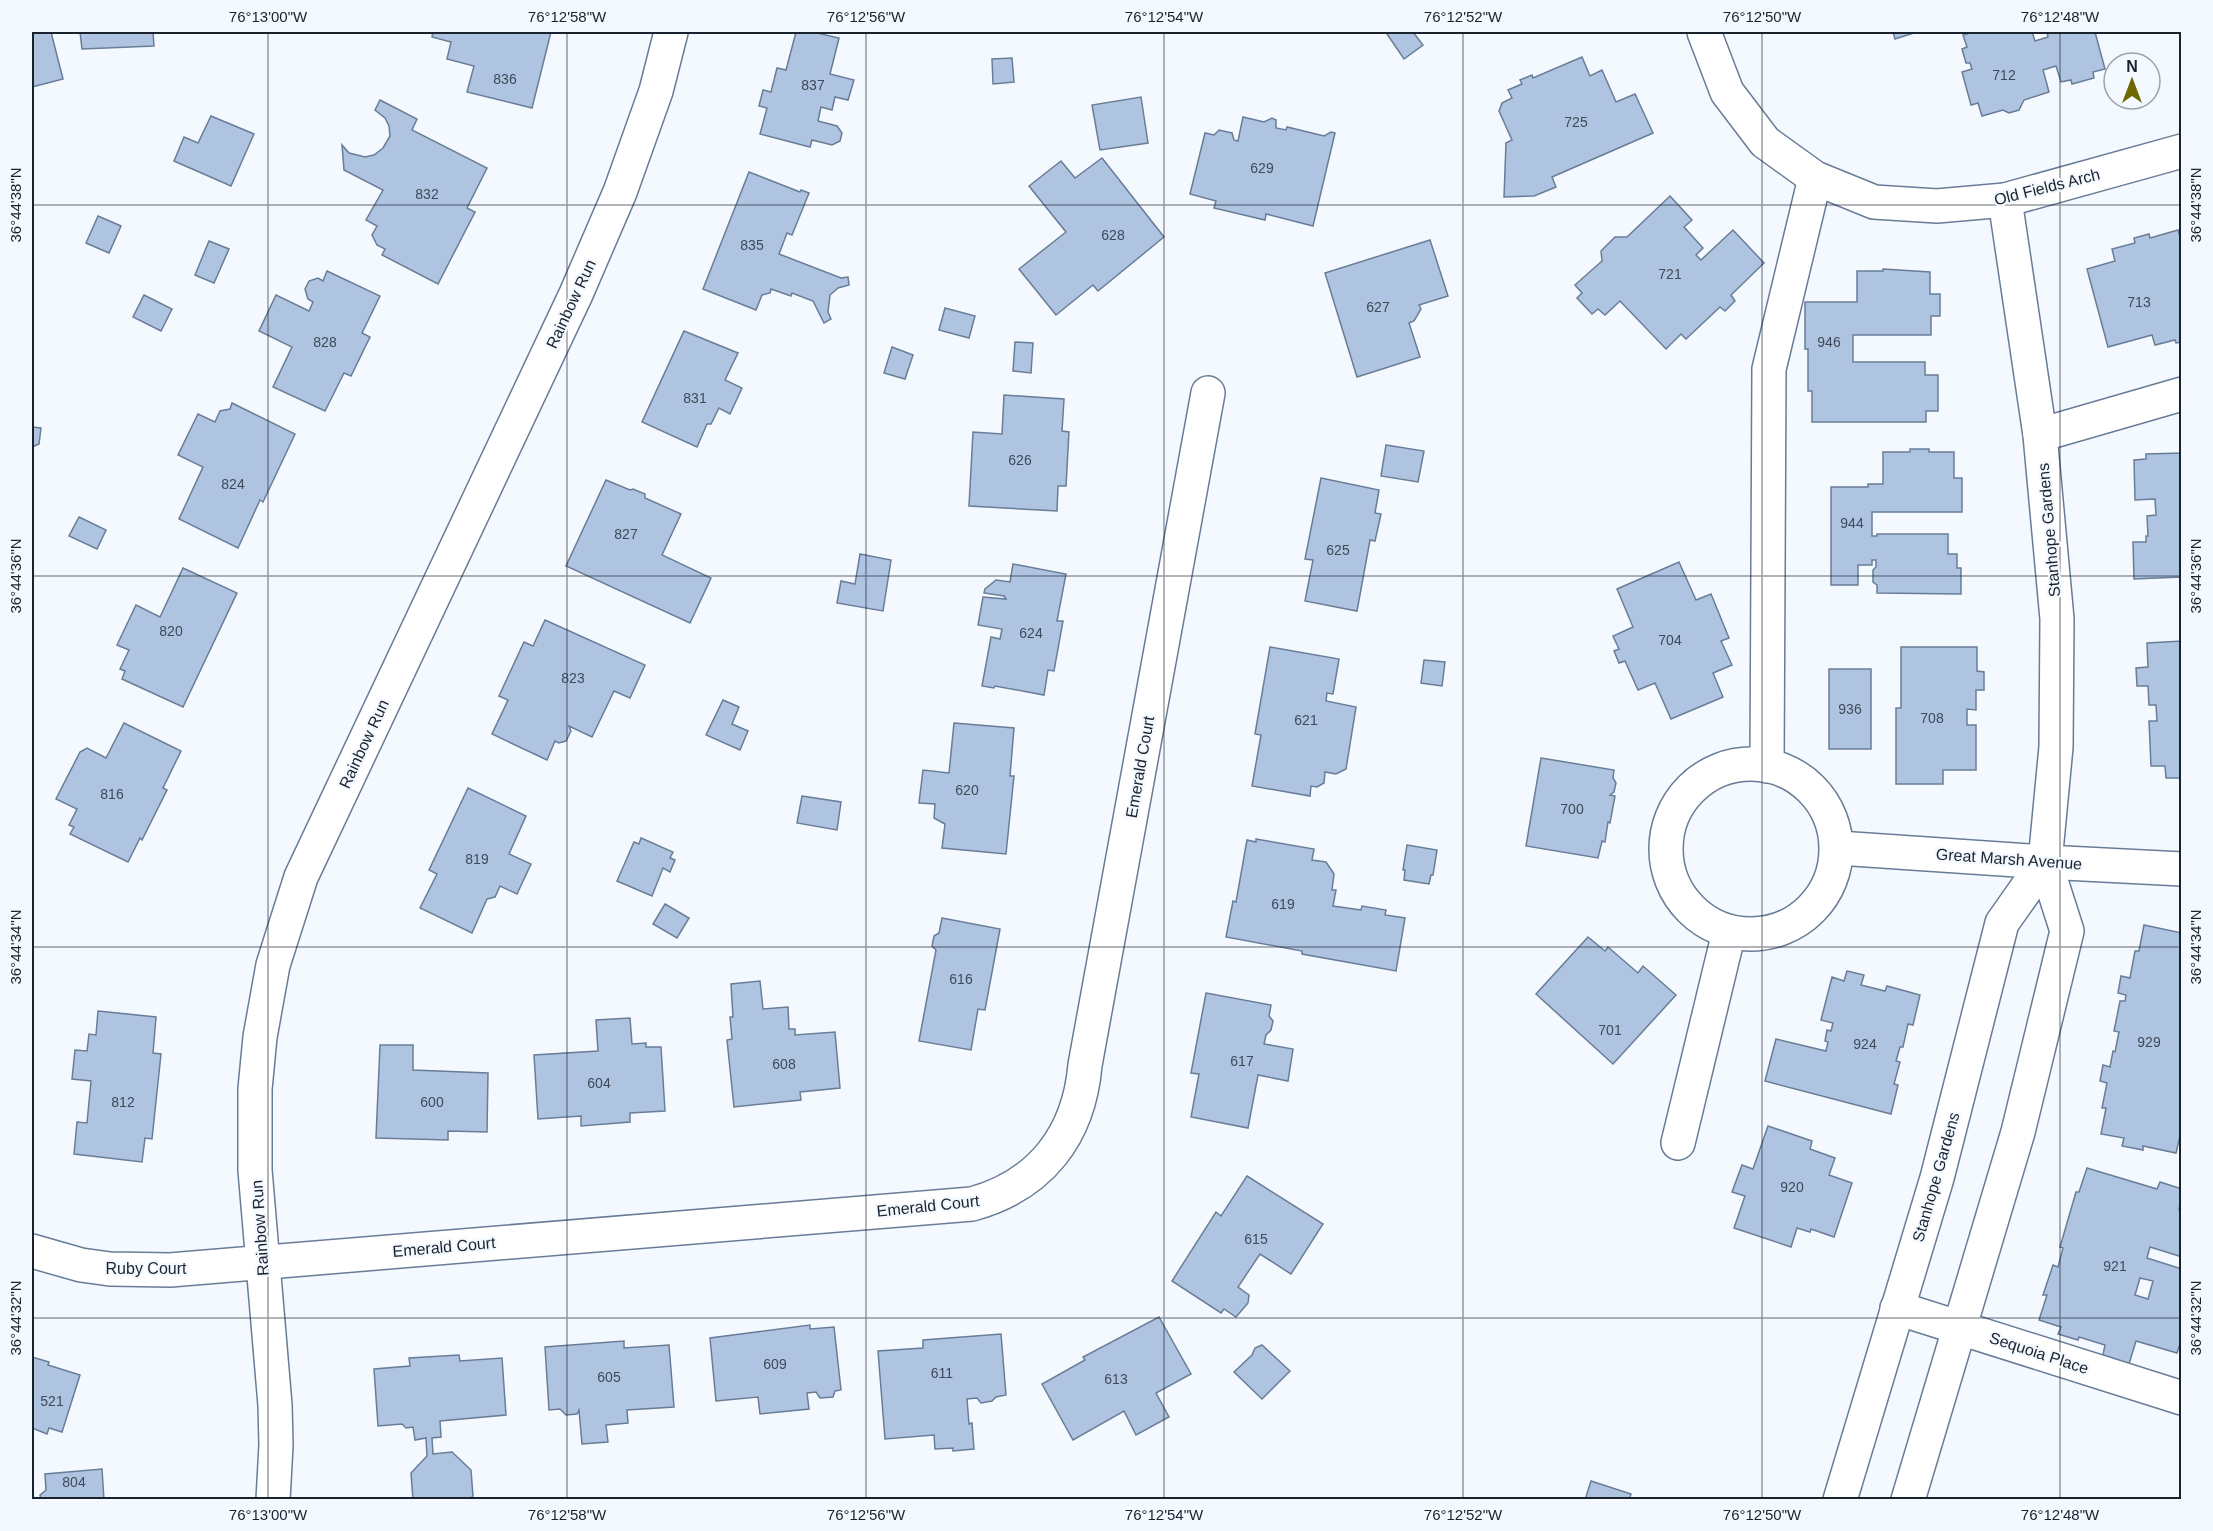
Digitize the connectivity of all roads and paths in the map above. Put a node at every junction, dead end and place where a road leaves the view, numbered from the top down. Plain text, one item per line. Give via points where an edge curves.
1 (671, 32) edge
2 (1704, 32) edge
3 (2181, 151) edge
4 (1815, 178) junction
5 (2005, 200) junction
6 (1208, 393) dead end
7 (2181, 394) edge
8 (2040, 435) junction
9 (1767, 766) junction
10 (1838, 848) junction
11 (2045, 862) junction
12 (2181, 869) edge
13 (1730, 932) junction
14 (1678, 1143) dead end
15 (32, 1251) edge
16 (262, 1263) junction
17 (1897, 1308) junction
18 (1961, 1328) junction
19 (2181, 1398) edge
20 (273, 1500) edge
21 (1840, 1500) edge
22 (1908, 1500) edge

1 - 16 street, Rainbow Run via 656,91 612,213 301,877 273,965 260,1037 255,1089 255,1170
2 - 4 street, Old Fields Arch via 1727,92 1765,142
3 - 5 street, Old Fields Arch
4 - 5 street, Old Fields Arch via 1874,202 1938,206
4 - 9 street via 1769,369
5 - 8 street, Stanhope Gardens
6 - 16 street, Emerald Court via 1083,1088 1062,1143 1042,1164 1011,1190 972,1204
7 - 8 street
8 - 11 street, Stanhope Gardens via 2057,619 2056,747
9 - 10 street via 1789,772 1814,790 1831,817
9 - 13 street via 1727,768 1699,782 1678,805 1666,835 1667,866 1679,895 1701,918
10 - 11 street, Great Marsh Avenue
10 - 13 street via 1832,879 1816,906 1791,925 1761,934
11 - 12 street, Great Marsh Avenue
11 - 17 street, Stanhope Gardens via 2002,922 1938,1178
11 - 18 street, Stanhope Gardens via 2067,930 2018,1132
13 - 14 street
15 - 16 street, Ruby Court via 110,1269 170,1270
16 - 20 street, Rainbow Run via 275,1406
17 - 18 street, Sequoia Place
17 - 21 street, Stanhope Gardens
18 - 19 street, Sequoia Place
18 - 22 street, Stanhope Gardens

